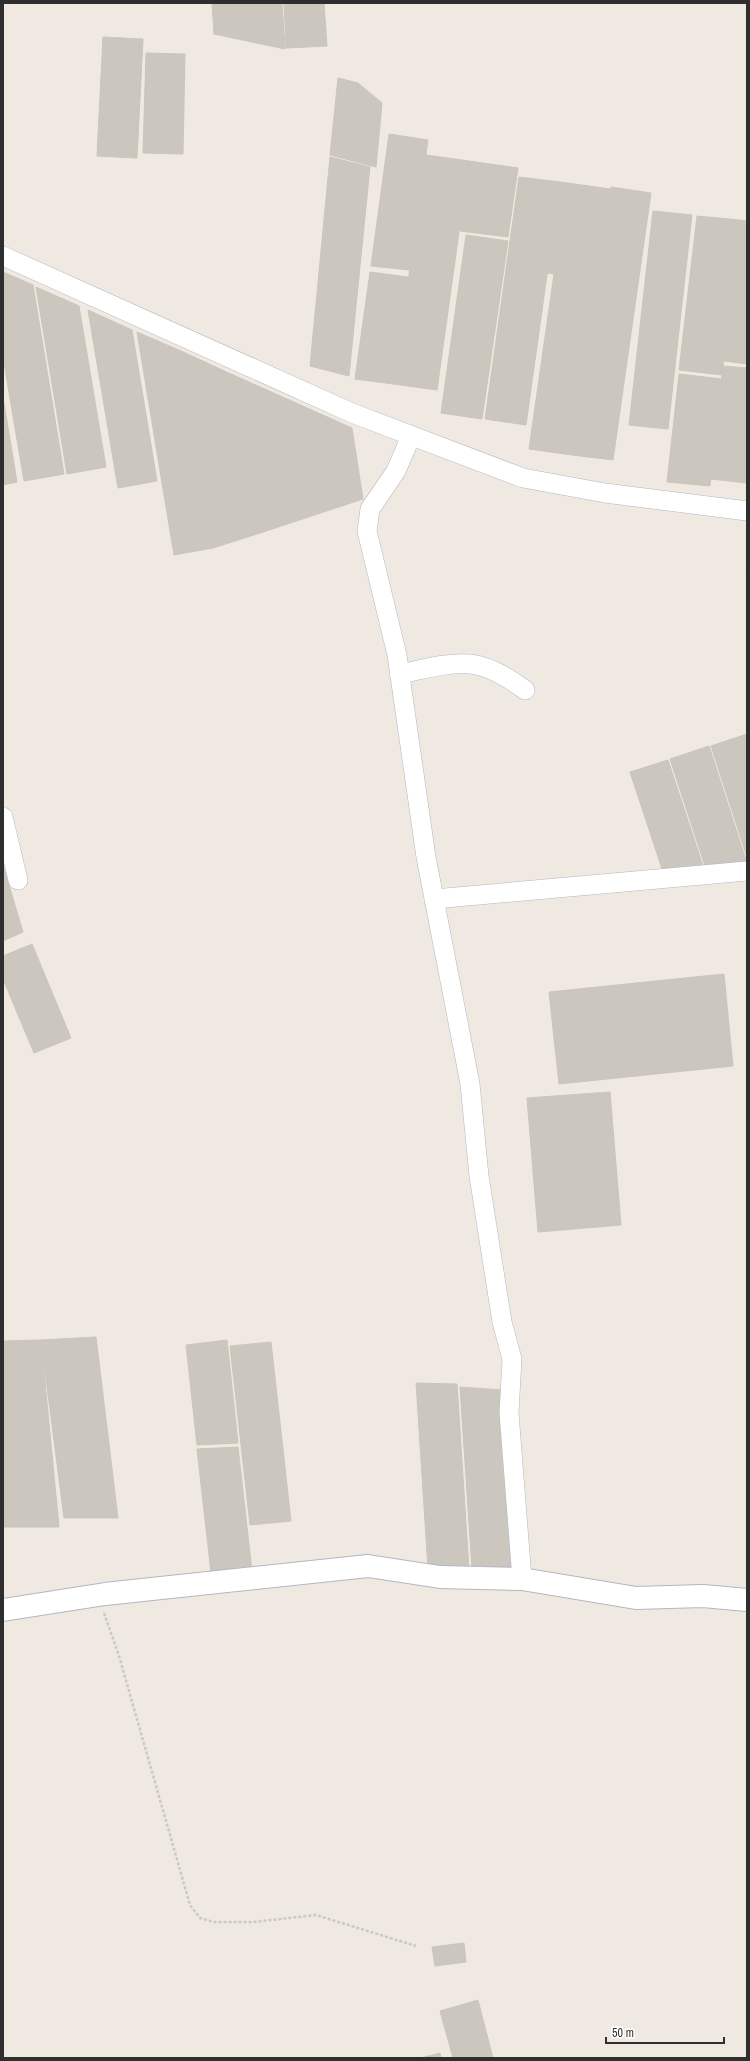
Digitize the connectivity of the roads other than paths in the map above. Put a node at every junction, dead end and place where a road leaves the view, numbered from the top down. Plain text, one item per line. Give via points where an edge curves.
1 (3, 256) edge
2 (411, 436) junction
3 (747, 511) edge
4 (399, 674) junction
5 (525, 690) dead end
6 (3, 817) edge
7 (747, 871) edge
8 (18, 880) dead end
9 (434, 899) junction
10 (522, 1579) junction
11 (747, 1600) edge
12 (3, 1610) edge

1 - 2 street via 333,405
2 - 3 street via 523,478 605,493
2 - 4 street via 396,471 370,509 367,531 397,655
4 - 5 street via 440,666 470,664 503,674
4 - 9 street
6 - 8 street
7 - 9 street
9 - 10 street via 470,1084 479,1176 502,1322 512,1359 509,1412
10 - 11 street via 636,1598 703,1596
10 - 12 street via 440,1577 368,1566 98,1595

